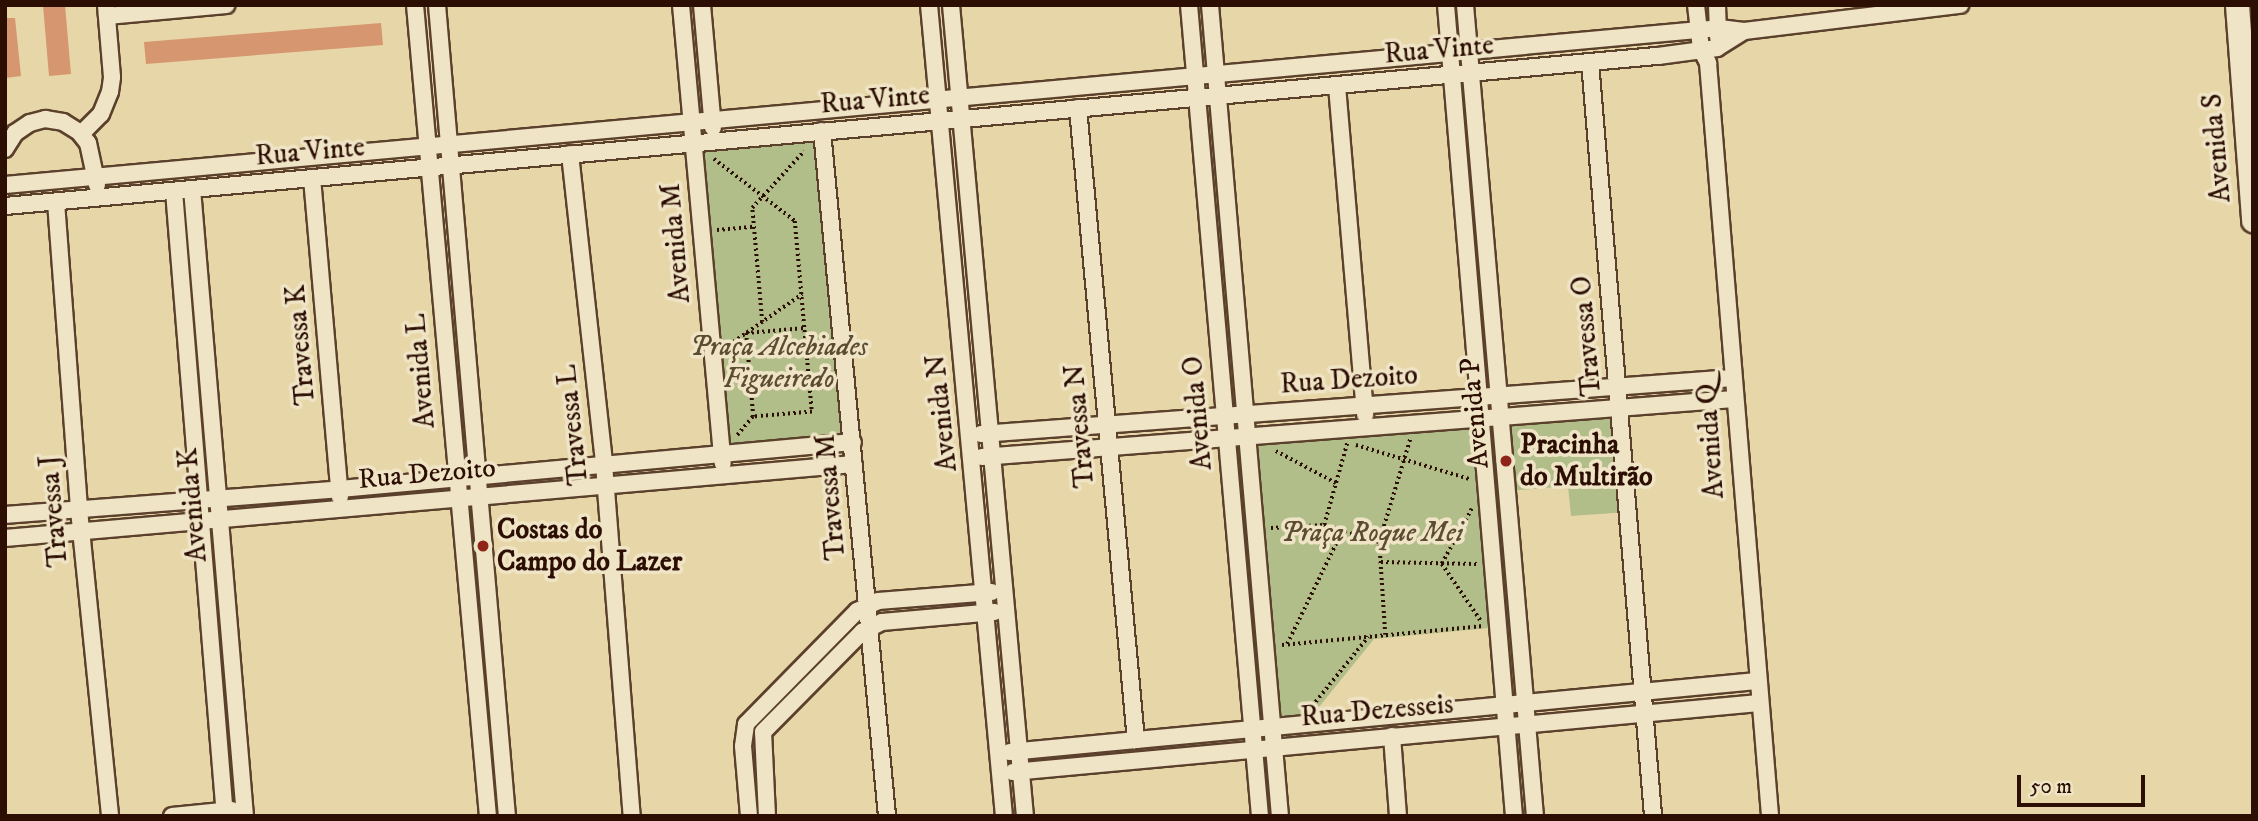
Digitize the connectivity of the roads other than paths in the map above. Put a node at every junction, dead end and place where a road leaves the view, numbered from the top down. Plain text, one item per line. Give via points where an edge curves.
1 (226, 5) edge
2 (415, 5) edge
3 (437, 5) edge
4 (681, 5) edge
5 (702, 5) edge
6 (929, 5) edge
7 (951, 5) edge
8 (1189, 5) edge
9 (1210, 5) edge
10 (1446, 5) edge
11 (1465, 5) edge
12 (1696, 5) edge
13 (1717, 5) edge
14 (1958, 5) edge
15 (2237, 5) edge
16 (107, 11) edge
17 (1719, 27) junction
18 (1699, 30) junction
19 (1744, 31) junction
20 (1469, 51) junction
21 (1450, 53) junction
22 (1709, 53) junction
23 (1590, 62) junction
24 (1217, 74) junction
25 (1471, 74) junction
26 (1452, 75) junction
27 (1196, 76) junction
28 (1337, 86) junction
29 (959, 96) junction
30 (1219, 97) junction
31 (938, 98) junction
32 (1198, 99) junction
33 (1078, 108) junction
34 (961, 118) junction
35 (712, 119) junction
36 (940, 120) junction
37 (691, 121) junction
38 (822, 131) junction
39 (81, 134) junction
40 (7, 140) edge
41 (714, 141) junction
42 (450, 143) junction
43 (693, 143) junction
44 (426, 146) junction
45 (570, 155) junction
46 (452, 166) junction
47 (428, 167) junction
48 (96, 177) junction
49 (312, 178) junction
50 (5, 185) edge
51 (192, 189) junction
52 (174, 191) junction
53 (98, 198) junction
54 (56, 202) junction
55 (5, 206) edge
56 (2253, 220) edge
57 (1491, 293) junction
58 (1470, 294) junction
59 (1733, 378) junction
60 (1618, 387) junction
61 (1500, 395) junction
62 (1479, 397) junction
63 (1734, 399) junction
64 (1364, 405) junction
65 (1619, 408) junction
66 (1245, 414) junction
67 (1225, 416) junction
68 (1502, 416) junction
69 (1480, 418) junction
70 (1106, 424) junction
71 (1355, 432) junction
72 (992, 433) junction
73 (970, 435) junction
74 (1247, 436) junction
75 (1227, 438) junction
76 (853, 442) junction
77 (1109, 445) junction
78 (722, 453) junction
79 (993, 456) junction
80 (973, 459) junction
81 (604, 464) junction
82 (854, 464) junction
83 (724, 475) junction
84 (476, 477) junction
85 (458, 478) junction
86 (605, 485) junction
87 (340, 489) junction
88 (478, 496) junction
89 (460, 497) junction
90 (218, 498) junction
91 (197, 500) junction
92 (342, 508) junction
93 (79, 510) junction
94 (5, 515) edge
95 (221, 520) junction
96 (199, 522) junction
97 (81, 532) junction
98 (1511, 535) junction
99 (5, 538) edge
100 (1491, 538) junction
101 (1005, 591) junction
102 (984, 593) junction
103 (868, 605) junction
104 (1006, 611) junction
105 (986, 613) junction
106 (871, 625) junction
107 (1757, 681) junction
108 (1643, 692) junction
109 (1525, 703) junction
110 (1759, 703) junction
111 (1505, 705) junction
112 (1644, 713) junction
113 (1526, 723) junction
114 (1506, 725) junction
115 (1272, 727) junction
116 (1253, 729) junction
117 (744, 733) junction
118 (1392, 736) junction
119 (761, 738) junction
120 (1136, 740) junction
121 (1274, 747) junction
122 (1254, 749) junction
123 (1019, 751) junction
124 (998, 753) junction
125 (1021, 771) junction
126 (1000, 773) junction
127 (245, 812) edge
128 (225, 813) edge
129 (110, 816) edge
130 (172, 816) edge
131 (488, 816) edge
132 (507, 816) edge
133 (632, 816) edge
134 (750, 816) edge
135 (767, 816) edge
136 (887, 816) edge
137 (1004, 816) edge
138 (1025, 816) edge
139 (1260, 816) edge
140 (1280, 816) edge
141 (1398, 816) edge
142 (1514, 816) edge
143 (1535, 816) edge
144 (1653, 816) edge
145 (1770, 816) edge

1 - 16 street
2 - 44 street, Avenida L
3 - 42 street, Avenida L
4 - 37 street, Avenida M
5 - 35 street
6 - 31 street, Avenida N
7 - 29 street, Avenida N
8 - 27 street, Avenida O
9 - 24 street, Avenida O
10 - 21 street, Avenida P
11 - 20 street, Avenida P
12 - 18 street, Avenida Q
13 - 17 street, Avenida Q
14 - 19 street, Rua Vinte
15 - 56 street, Avenida S
16 - 39 street via 109,99
17 - 18 street, Rua Vinte
17 - 19 street, Rua Vinte
17 - 22 street, Avenida Q
18 - 20 street, Rua Vinte
18 - 22 street, Avenida Q
19 - 22 street, Rua Vinte
20 - 21 street, Rua Vinte
20 - 25 street, Avenida P
21 - 24 street, Rua Vinte
21 - 26 street, Avenida P
22 - 23 street, Rua Vinte
22 - 59 street, Avenida Q
23 - 25 street, Rua Vinte
23 - 60 street, Travessa O
24 - 27 street, Rua Vinte
24 - 30 street, Avenida O
25 - 26 street, Rua Vinte
25 - 57 street, Avenida P
26 - 28 street, Rua Vinte
26 - 58 street, Avenida P
27 - 29 street, Rua Vinte
27 - 32 street, Avenida O
28 - 30 street, Rua Vinte
28 - 64 street
29 - 31 street, Rua Vinte
29 - 34 street, Avenida N
30 - 32 street, Rua Vinte
30 - 66 street, Avenida O
31 - 35 street, Rua Vinte
31 - 36 street, Avenida N
32 - 33 street, Rua Vinte
32 - 67 street, Avenida O
33 - 34 street, Rua Vinte
33 - 70 street, Travessa N
34 - 36 street, Rua Vinte
34 - 72 street, Avenida N
35 - 37 street, Rua Vinte
35 - 41 street
36 - 38 street, Rua Vinte
36 - 73 street, Avenida N
37 - 42 street, Rua Vinte
37 - 43 street, Avenida M
38 - 41 street, Rua Vinte
38 - 76 street, Travessa M
39 - 40 street via 64,122 45,119 26,125
39 - 48 street via 90,147
41 - 43 street, Rua Vinte
42 - 44 street, Rua Vinte
42 - 46 street, Avenida L
43 - 45 street, Rua Vinte
43 - 78 street, Avenida M
44 - 47 street, Avenida L
44 - 48 street, Rua Vinte
45 - 46 street, Rua Vinte
45 - 81 street, Travessa L
46 - 47 street, Rua Vinte
46 - 84 street, Avenida L
47 - 49 street, Rua Vinte
47 - 85 street, Avenida L
48 - 50 street, Rua Vinte
48 - 53 street
49 - 51 street, Rua Vinte
49 - 87 street, Travessa K
51 - 52 street, Rua Vinte
51 - 90 street, Avenida K
52 - 53 street, Rua Vinte
52 - 91 street, Avenida K
53 - 54 street, Rua Vinte
54 - 55 street, Rua Vinte
54 - 93 street, Travessa J
57 - 58 street
57 - 61 street, Avenida P
58 - 62 street, Avenida P
59 - 60 street, Rua Dezoito
59 - 63 street, Avenida Q
60 - 61 street, Rua Dezoito
60 - 65 street, Travessa O
61 - 62 street, Rua Dezoito
61 - 68 street, Avenida P
62 - 64 street, Rua Dezoito
62 - 69 street, Avenida P
63 - 65 street, Rua Dezoito
63 - 107 street, Avenida Q
64 - 66 street, Rua Dezoito
64 - 71 street
65 - 68 street, Rua Dezoito
65 - 108 street, Travessa O
66 - 67 street, Rua Dezoito
66 - 74 street, Avenida O
67 - 70 street, Rua Dezoito
67 - 75 street, Avenida O
68 - 69 street, Rua Dezoito
68 - 98 street, Avenida P
69 - 71 street, Rua Dezoito
69 - 100 street, Avenida P
70 - 72 street, Rua Dezoito
70 - 77 street, Travessa N
71 - 74 street, Rua Dezoito
72 - 73 street, Rua Dezoito
72 - 79 street, Avenida N
73 - 80 street, Avenida N
74 - 75 street, Rua Dezoito
74 - 115 street, Avenida O
75 - 77 street, Rua Dezoito
75 - 116 street, Avenida O
76 - 78 street, Rua Dezoito
76 - 82 street, Travessa M
77 - 79 street, Rua Dezoito
77 - 120 street, Travessa N
78 - 81 street, Rua Dezoito
78 - 83 street, Avenida M
79 - 80 street, Rua Dezoito
79 - 101 street, Avenida N
80 - 102 street, Avenida N
81 - 84 street, Rua Dezoito
81 - 86 street, Travessa L
82 - 83 street, Rua Dezoito
82 - 103 street, Travessa M
83 - 86 street, Rua Dezoito
84 - 85 street, Rua Dezoito
84 - 88 street, Avenida L
85 - 87 street, Rua Dezoito
85 - 89 street, Avenida L
86 - 88 street, Rua Dezoito
86 - 133 street, Travessa L
87 - 90 street, Rua Dezoito
87 - 92 street, Travessa K
88 - 89 street, Rua Dezoito
88 - 132 street, Avenida L
89 - 92 street, Rua Dezoito
89 - 131 street, Avenida L
90 - 91 street, Rua Dezoito
90 - 95 street, Avenida K
91 - 93 street, Rua Dezoito
91 - 96 street, Avenida K
92 - 95 street, Rua Dezoito
93 - 94 street, Rua Dezoito
93 - 97 street, Travessa J
95 - 96 street, Rua Dezoito
95 - 127 street, Avenida K
96 - 97 street, Rua Dezoito
96 - 128 street, Avenida K
97 - 99 street, Rua Dezoito
97 - 129 street, Travessa J
98 - 100 street
98 - 109 street, Avenida P
100 - 111 street, Avenida P via 1491,625
101 - 102 street
101 - 104 street, Avenida N
102 - 103 street
102 - 105 street, Avenida N
103 - 106 street, Travessa M
103 - 117 street via 750,716
104 - 105 street
104 - 123 street, Avenida N
105 - 106 street
105 - 124 street, Avenida N
106 - 119 street via 766,727
106 - 136 street, Travessa M
107 - 108 street, Rua Dezesseis
107 - 110 street, Avenida Q
108 - 109 street, Rua Dezesseis
108 - 112 street, Travessa O
109 - 111 street, Rua Dezesseis
109 - 113 street, Avenida P
110 - 112 street, Rua Dezesseis
110 - 145 street, Avenida Q
111 - 114 street, Avenida P
111 - 115 street, Rua Dezesseis
112 - 113 street, Rua Dezesseis
112 - 144 street, Travessa O
113 - 114 street, Rua Dezesseis
113 - 143 street, Avenida P
114 - 118 street, Rua Dezesseis
114 - 142 street, Avenida P
115 - 116 street, Rua Dezesseis
115 - 121 street, Avenida O
116 - 120 street, Rua Dezesseis
116 - 122 street, Avenida O
117 - 119 street
117 - 134 street
118 - 121 street, Rua Dezesseis
118 - 141 street
119 - 135 street
120 - 123 street, Rua Dezesseis
121 - 122 street, Rua Dezesseis
121 - 140 street, Avenida O
122 - 125 street, Rua Dezesseis
122 - 139 street, Avenida O
123 - 124 street, Rua Dezesseis
123 - 125 street, Avenida N
124 - 126 street, Avenida N
125 - 126 street, Rua Dezesseis
125 - 138 street, Avenida N
126 - 137 street, Avenida N
127 - 128 street
128 - 130 street

